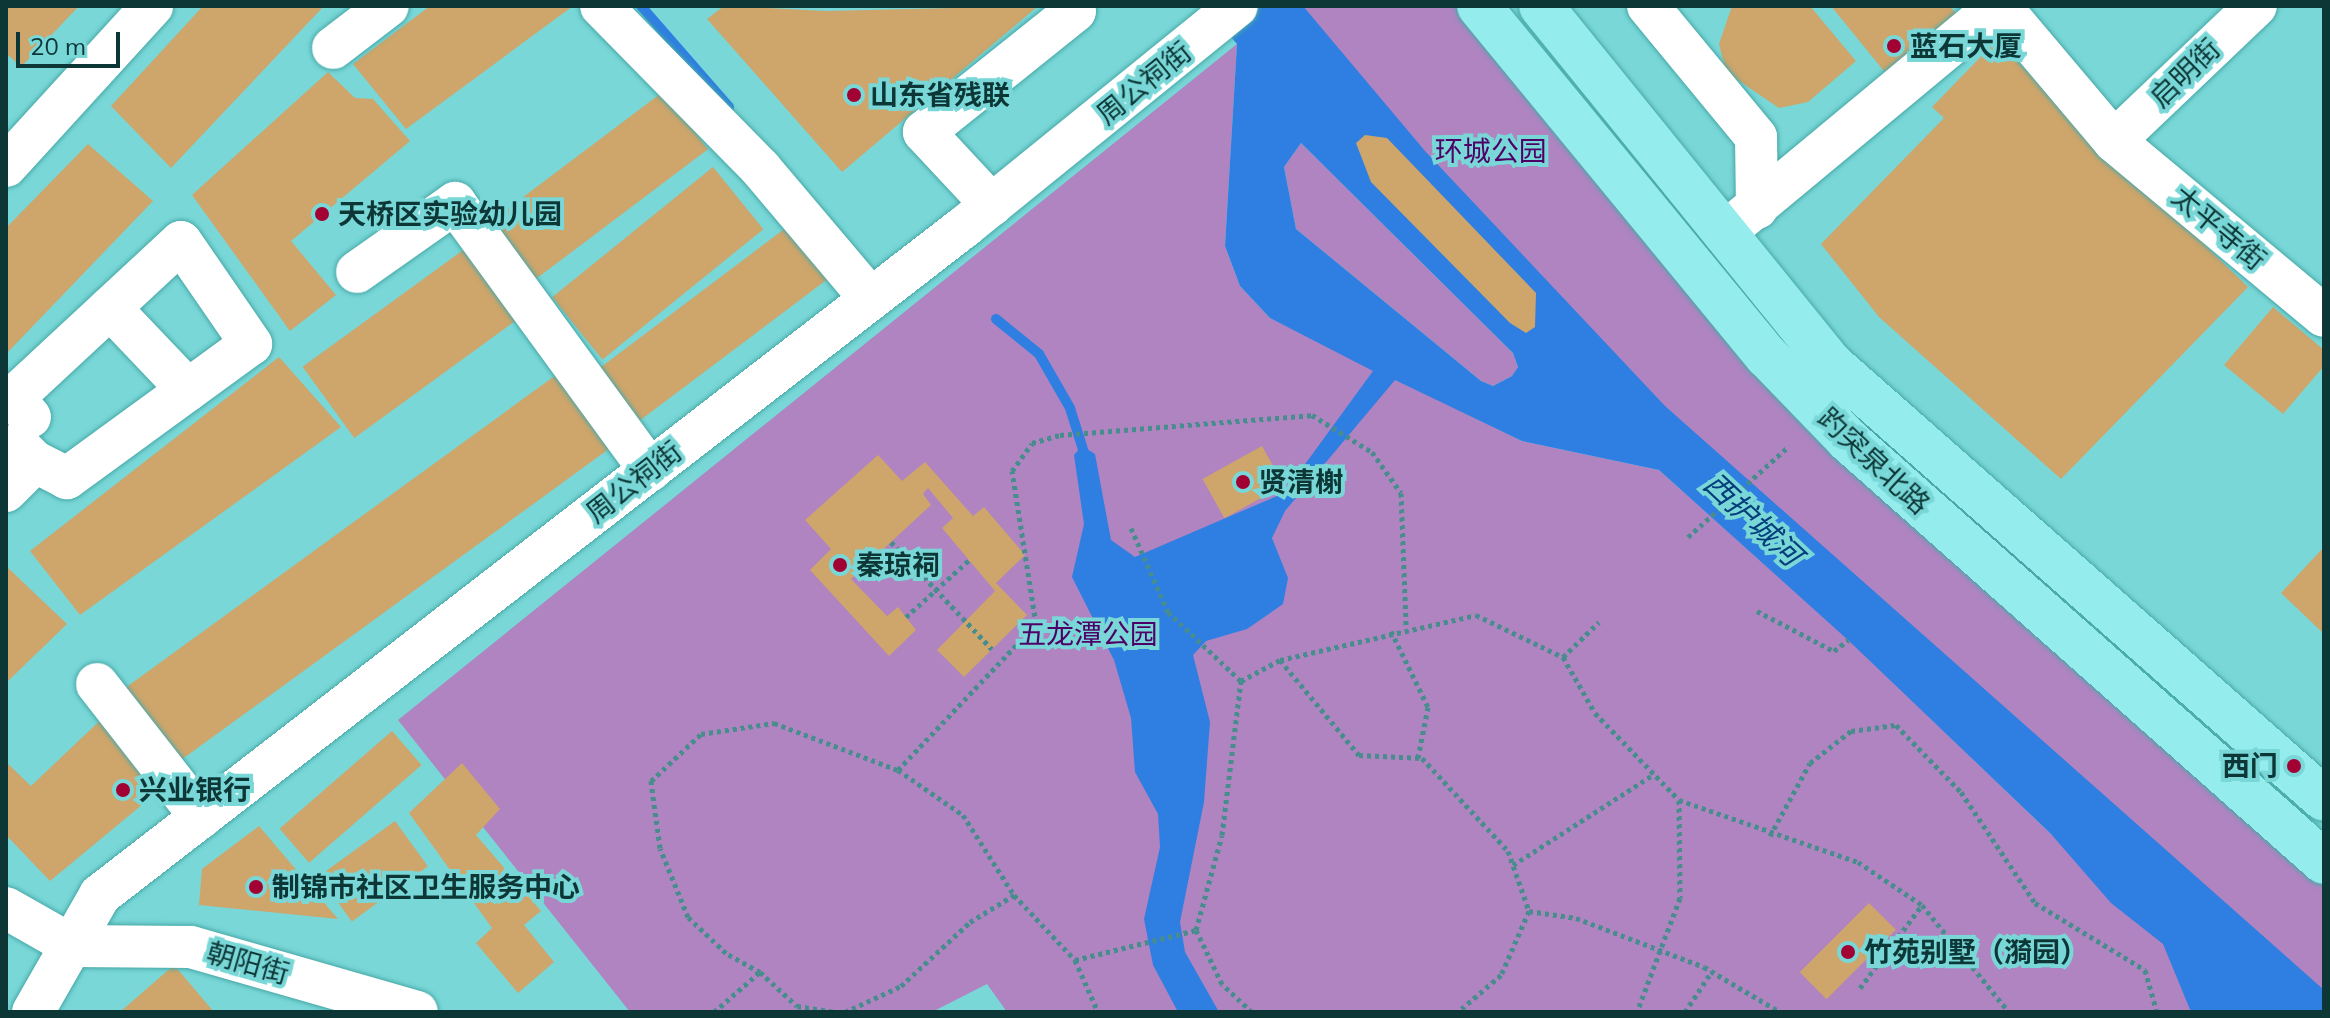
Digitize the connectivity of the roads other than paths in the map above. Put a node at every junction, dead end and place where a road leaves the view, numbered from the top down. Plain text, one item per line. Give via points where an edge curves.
1 (152, 6) edge
2 (388, 6) edge
3 (601, 6) edge
4 (1070, 6) edge
5 (1479, 6) edge
6 (1541, 6) edge
7 (1648, 6) edge
8 (1998, 6) edge
9 (2256, 6) edge
10 (1211, 14) edge
11 (333, 48) dead end
12 (14, 141) edge
13 (2114, 141) junction
14 (992, 205) junction
15 (1741, 220) junction
16 (357, 272) dead end
17 (871, 299) junction
18 (110, 308) junction
19 (2324, 316) edge
20 (188, 390) junction
21 (18, 425) edge
22 (650, 470) junction
23 (21, 476) edge
24 (97, 684) dead end
25 (2324, 799) edge
26 (201, 817) junction
27 (2324, 862) edge
28 (6, 908) edge
29 (73, 946) junction
30 (33, 1012) edge
31 (417, 1012) edge

1 - 12 street
2 - 11 street
3 - 17 street via 761,169
4 - 14 street via 1075,11 924,132
5 - 27 main road, 趵突泉北路 via 1767,356 1848,440
6 - 15 main road, 趵突泉北路
7 - 15 street via 1756,137
8 - 13 street, 太平寺街
8 - 15 street
9 - 13 street, 启明街
10 - 14 street, 周公祠街
13 - 19 street, 太平寺街
14 - 17 street, 周公祠街
15 - 25 main road, 趵突泉北路 via 1831,364
16 - 22 street via 455,203
17 - 22 street, 周公祠街
18 - 20 street
18 - 20 street via 181,242 251,344
18 - 21 street via 13,398
20 - 23 street via 67,478
21 - 23 street
22 - 26 street, 周公祠街
24 - 26 street
26 - 29 street, 周公祠街 via 100,895
28 - 29 street
29 - 30 street, 周公祠街
29 - 31 street, 朝阳街 via 191,947

